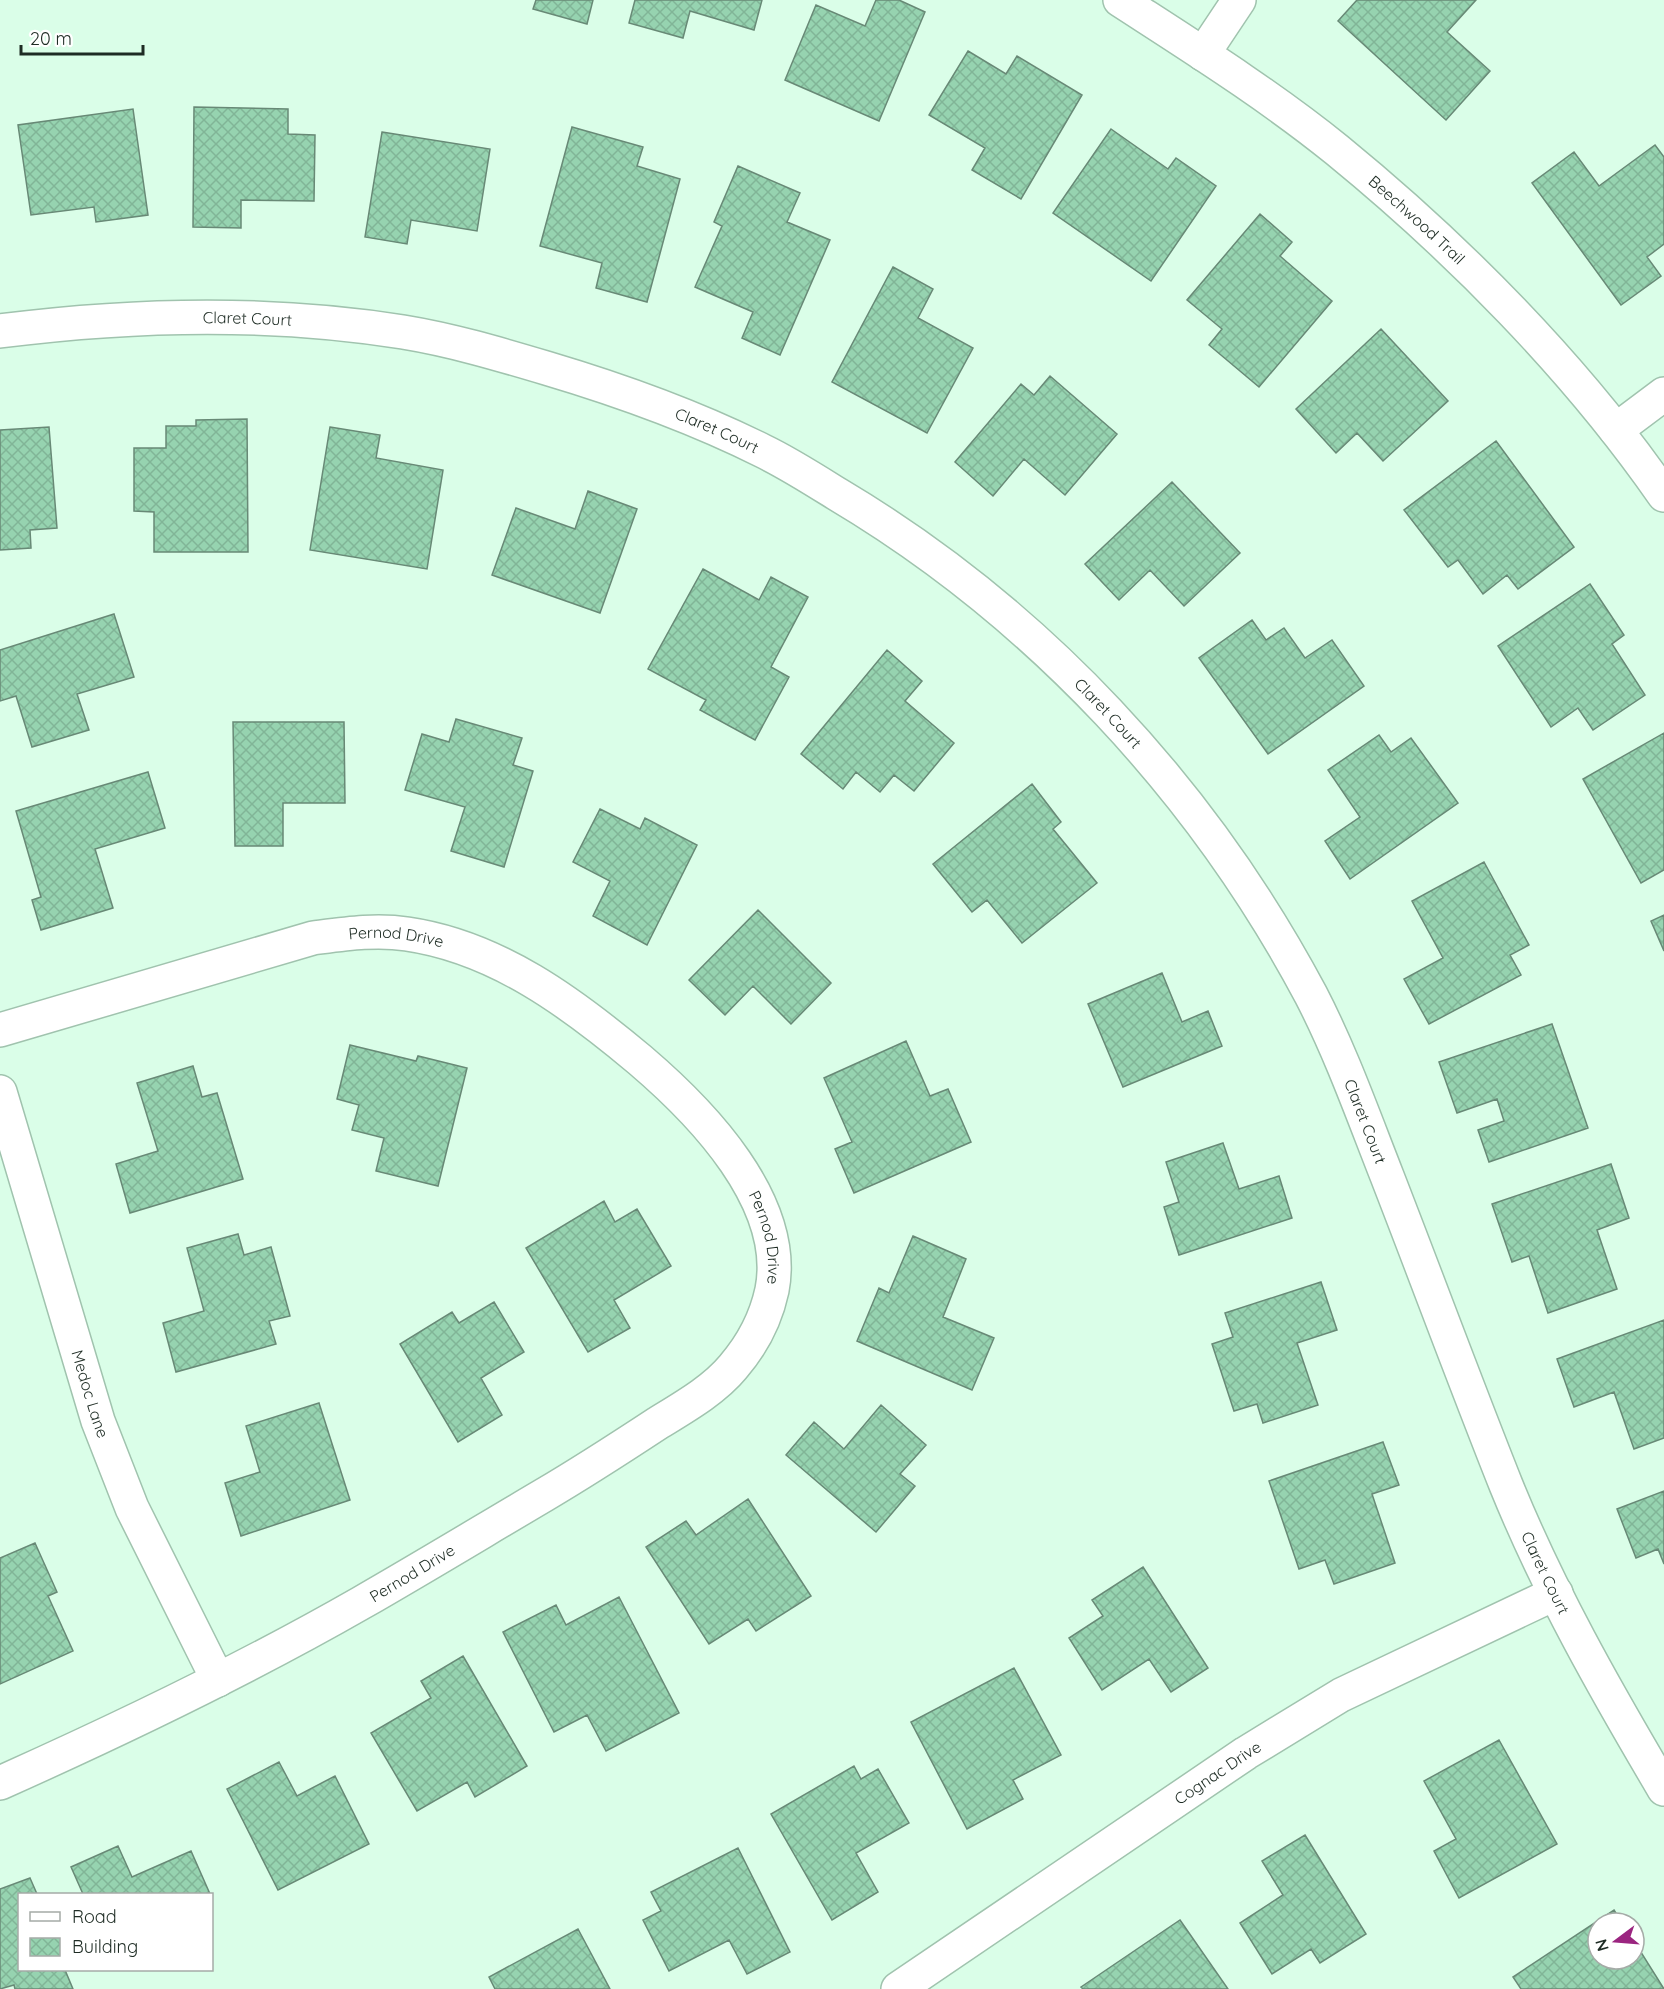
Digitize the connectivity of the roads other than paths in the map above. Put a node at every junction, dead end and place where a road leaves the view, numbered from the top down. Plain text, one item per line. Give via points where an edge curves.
1 (1120, 0) edge
2 (1239, 0) edge
3 (1203, 54) junction
4 (0, 331) edge
5 (1664, 394) edge
6 (1616, 430) junction
7 (1664, 495) edge
8 (0, 1030) edge
9 (0, 1092) edge
10 (1556, 1593) junction
11 (218, 1680) junction
12 (0, 1783) edge
13 (1664, 1789) edge
14 (898, 1989) edge

1 - 3 street, Beechwood Trail
2 - 3 street
3 - 6 street, Beechwood Trail via 1336,150 1424,225 1526,327
4 - 10 street, Claret Court via 165,318 297,320 386,329 462,343 576,376 691,417 769,454 890,525 977,590 1056,660 1131,735 1227,856 1311,996 1352,1085 1509,1491
5 - 6 street
6 - 7 street, Beechwood Trail
8 - 11 street, Pernod Drive via 313,938 356,932 406,933 461,947 513,969 553,994 662,1078 693,1109 750,1185 772,1241 772,1288 758,1332 732,1369 699,1397 574,1477 359,1604
9 - 11 street, Medoc Lane via 98,1421 132,1508
10 - 13 street, Claret Court
10 - 14 street, Cognac Drive via 1332,1701 1246,1753
11 - 12 street, Pernod Drive

